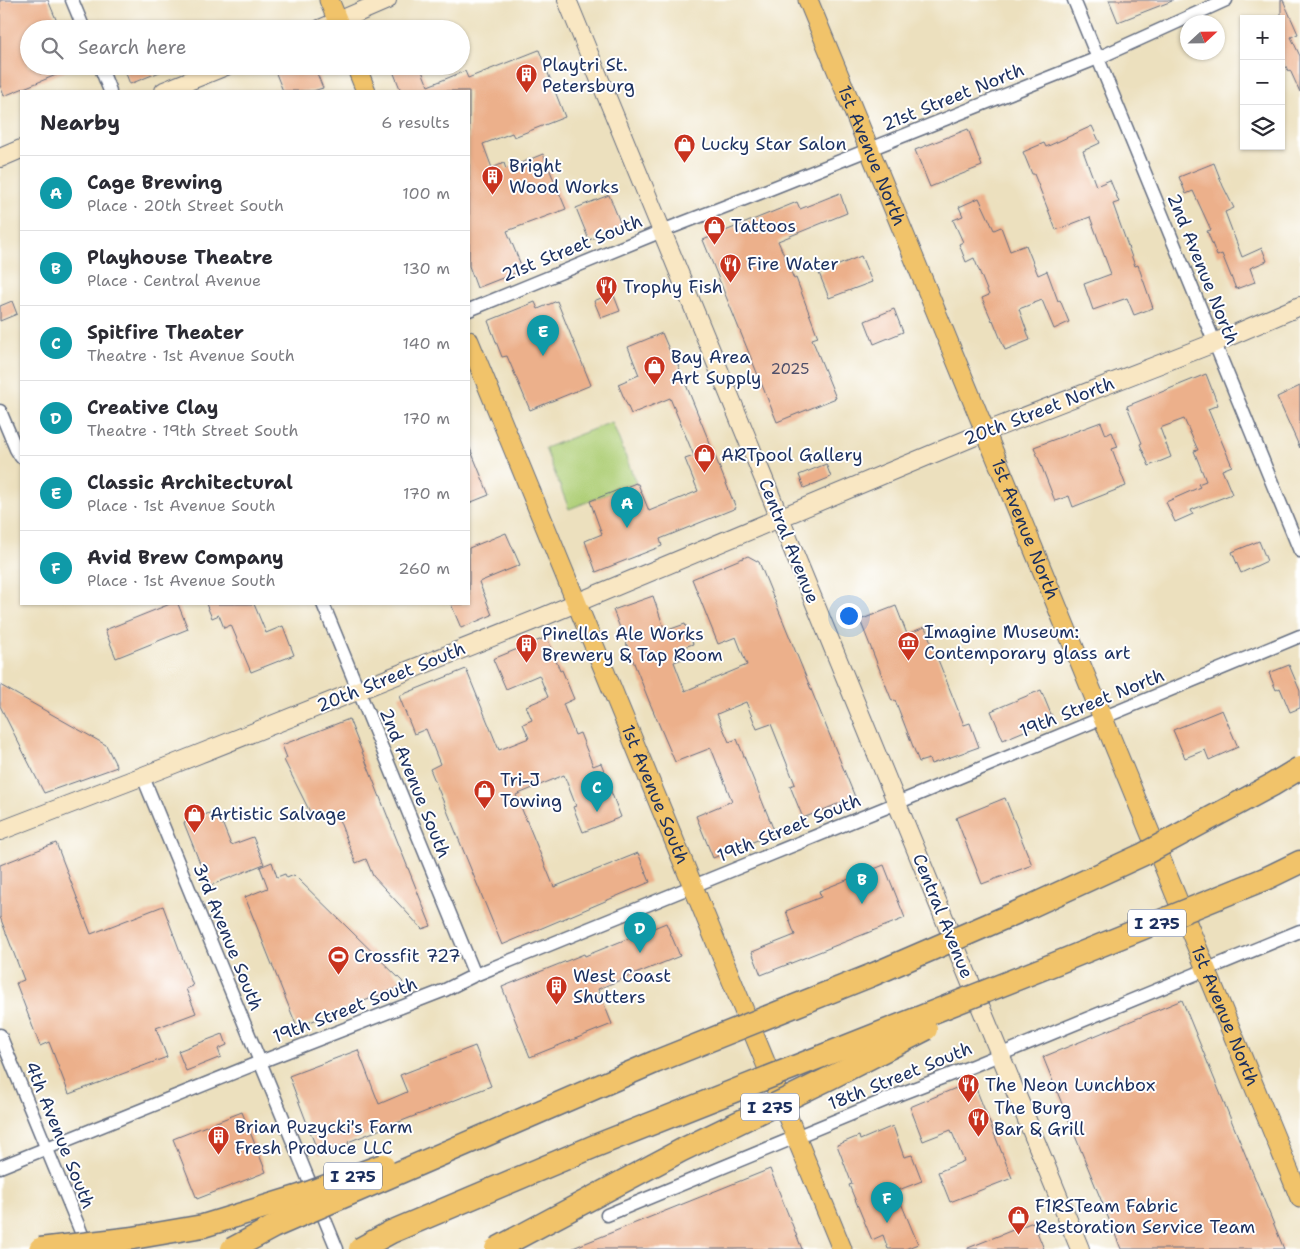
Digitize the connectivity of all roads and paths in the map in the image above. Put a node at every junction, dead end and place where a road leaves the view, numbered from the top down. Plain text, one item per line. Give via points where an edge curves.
1 (72, 0) edge
2 (329, 0) edge
3 (387, 0) edge
4 (567, 0) edge
5 (808, 0) edge
6 (1074, 0) edge
7 (1226, 0) edge
8 (80, 20) edge
9 (337, 20) edge
10 (349, 20) edge
11 (1098, 58) junction
12 (104, 75) edge
13 (204, 75) edge
14 (360, 75) edge
15 (110, 90) edge
16 (166, 90) edge
17 (366, 90) edge
18 (20, 149) edge
19 (870, 150) junction
20 (0, 158) edge
21 (662, 230) junction
22 (1300, 306) edge
23 (470, 310) edge
24 (470, 343) edge
25 (1214, 343) junction
26 (0, 411) edge
27 (985, 432) junction
28 (20, 455) edge
29 (780, 518) junction
30 (1300, 552) edge
31 (576, 603) junction
32 (323, 605) edge
33 (1300, 636) edge
34 (359, 690) junction
35 (1102, 717) junction
36 (1300, 768) edge
37 (143, 776) junction
38 (897, 803) junction
39 (0, 831) edge
40 (1300, 862) edge
41 (1300, 866) edge
42 (1267, 878) junction
43 (693, 886) junction
44 (1300, 931) edge
45 (1047, 967) junction
46 (1206, 970) junction
47 (475, 975) junction
48 (0, 1035) edge
49 (1000, 1054) junction
50 (260, 1062) junction
51 (655, 1062) junction
52 (796, 1138) junction
53 (47, 1149) junction
54 (0, 1168) edge
55 (1300, 1198) edge
56 (608, 1215) dead end
57 (40, 1249) edge
58 (88, 1249) edge
59 (232, 1249) edge
60 (337, 1249) edge
61 (360, 1249) edge
62 (496, 1249) edge
63 (842, 1249) edge
64 (1080, 1249) edge

1 - 8 street
2 - 9 main road
3 - 10 street
4 - 21 street, Central Avenue
5 - 19 main road, 1st Avenue North
6 - 11 street, 2nd Avenue North
7 - 11 street, 21st Street North
11 - 19 street, 21st Street North
11 - 25 street, 2nd Avenue North
12 - 15 street
13 - 16 street
14 - 17 main road
18 - 20 street
19 - 21 street, 21st Street North
19 - 27 main road, 1st Avenue North
21 - 23 street, 21st Street South
21 - 29 street, Central Avenue
22 - 25 street, 20th Street North
24 - 31 main road, 1st Avenue South
25 - 27 street, 20th Street North
25 - 30 street, 2nd Avenue North
26 - 28 street
27 - 29 street, 20th Street North
27 - 35 main road, 1st Avenue North
29 - 31 street, 20th Street South
29 - 38 street, Central Avenue
31 - 34 street, 20th Street South
31 - 43 main road, 1st Avenue South
32 - 34 street, 2nd Avenue South
33 - 35 street, 19th Street North
34 - 37 street, 20th Street South
34 - 47 street, 2nd Avenue South
35 - 38 street, 19th Street North
35 - 46 main road, 1st Avenue North
36 - 51 highway, I 275, bridge via 1144,854 1027,908 872,975
37 - 39 street, 20th Street South
37 - 50 street, 3rd Avenue South
38 - 43 street, 19th Street South
38 - 49 street, Central Avenue
40 - 42 highway, I 275
41 - 42 highway
42 - 45 highway, I 275, bridge
43 - 47 street, 19th Street South
43 - 52 main road, 1st Avenue South
44 - 46 street, 18th Street South
45 - 61 highway, bridge via 595,1146 392,1232
45 - 62 highway, I 275, bridge via 682,1150
46 - 49 street, 18th Street South
46 - 55 main road, 1st Avenue North
47 - 50 street, 19th Street South via 445,990
48 - 53 street, 4th Avenue South
49 - 52 street, 18th Street South
49 - 64 street, Central Avenue
50 - 53 street, 19th Street South
50 - 60 street, 3rd Avenue South
51 - 57 highway, I 275, bridge via 300,1196 203,1226
51 - 59 highway, bridge via 273,1228
52 - 56 street, 18th Street South
52 - 63 main road, 1st Avenue South
53 - 54 street, 19th Street South
53 - 58 street, 4th Avenue South

